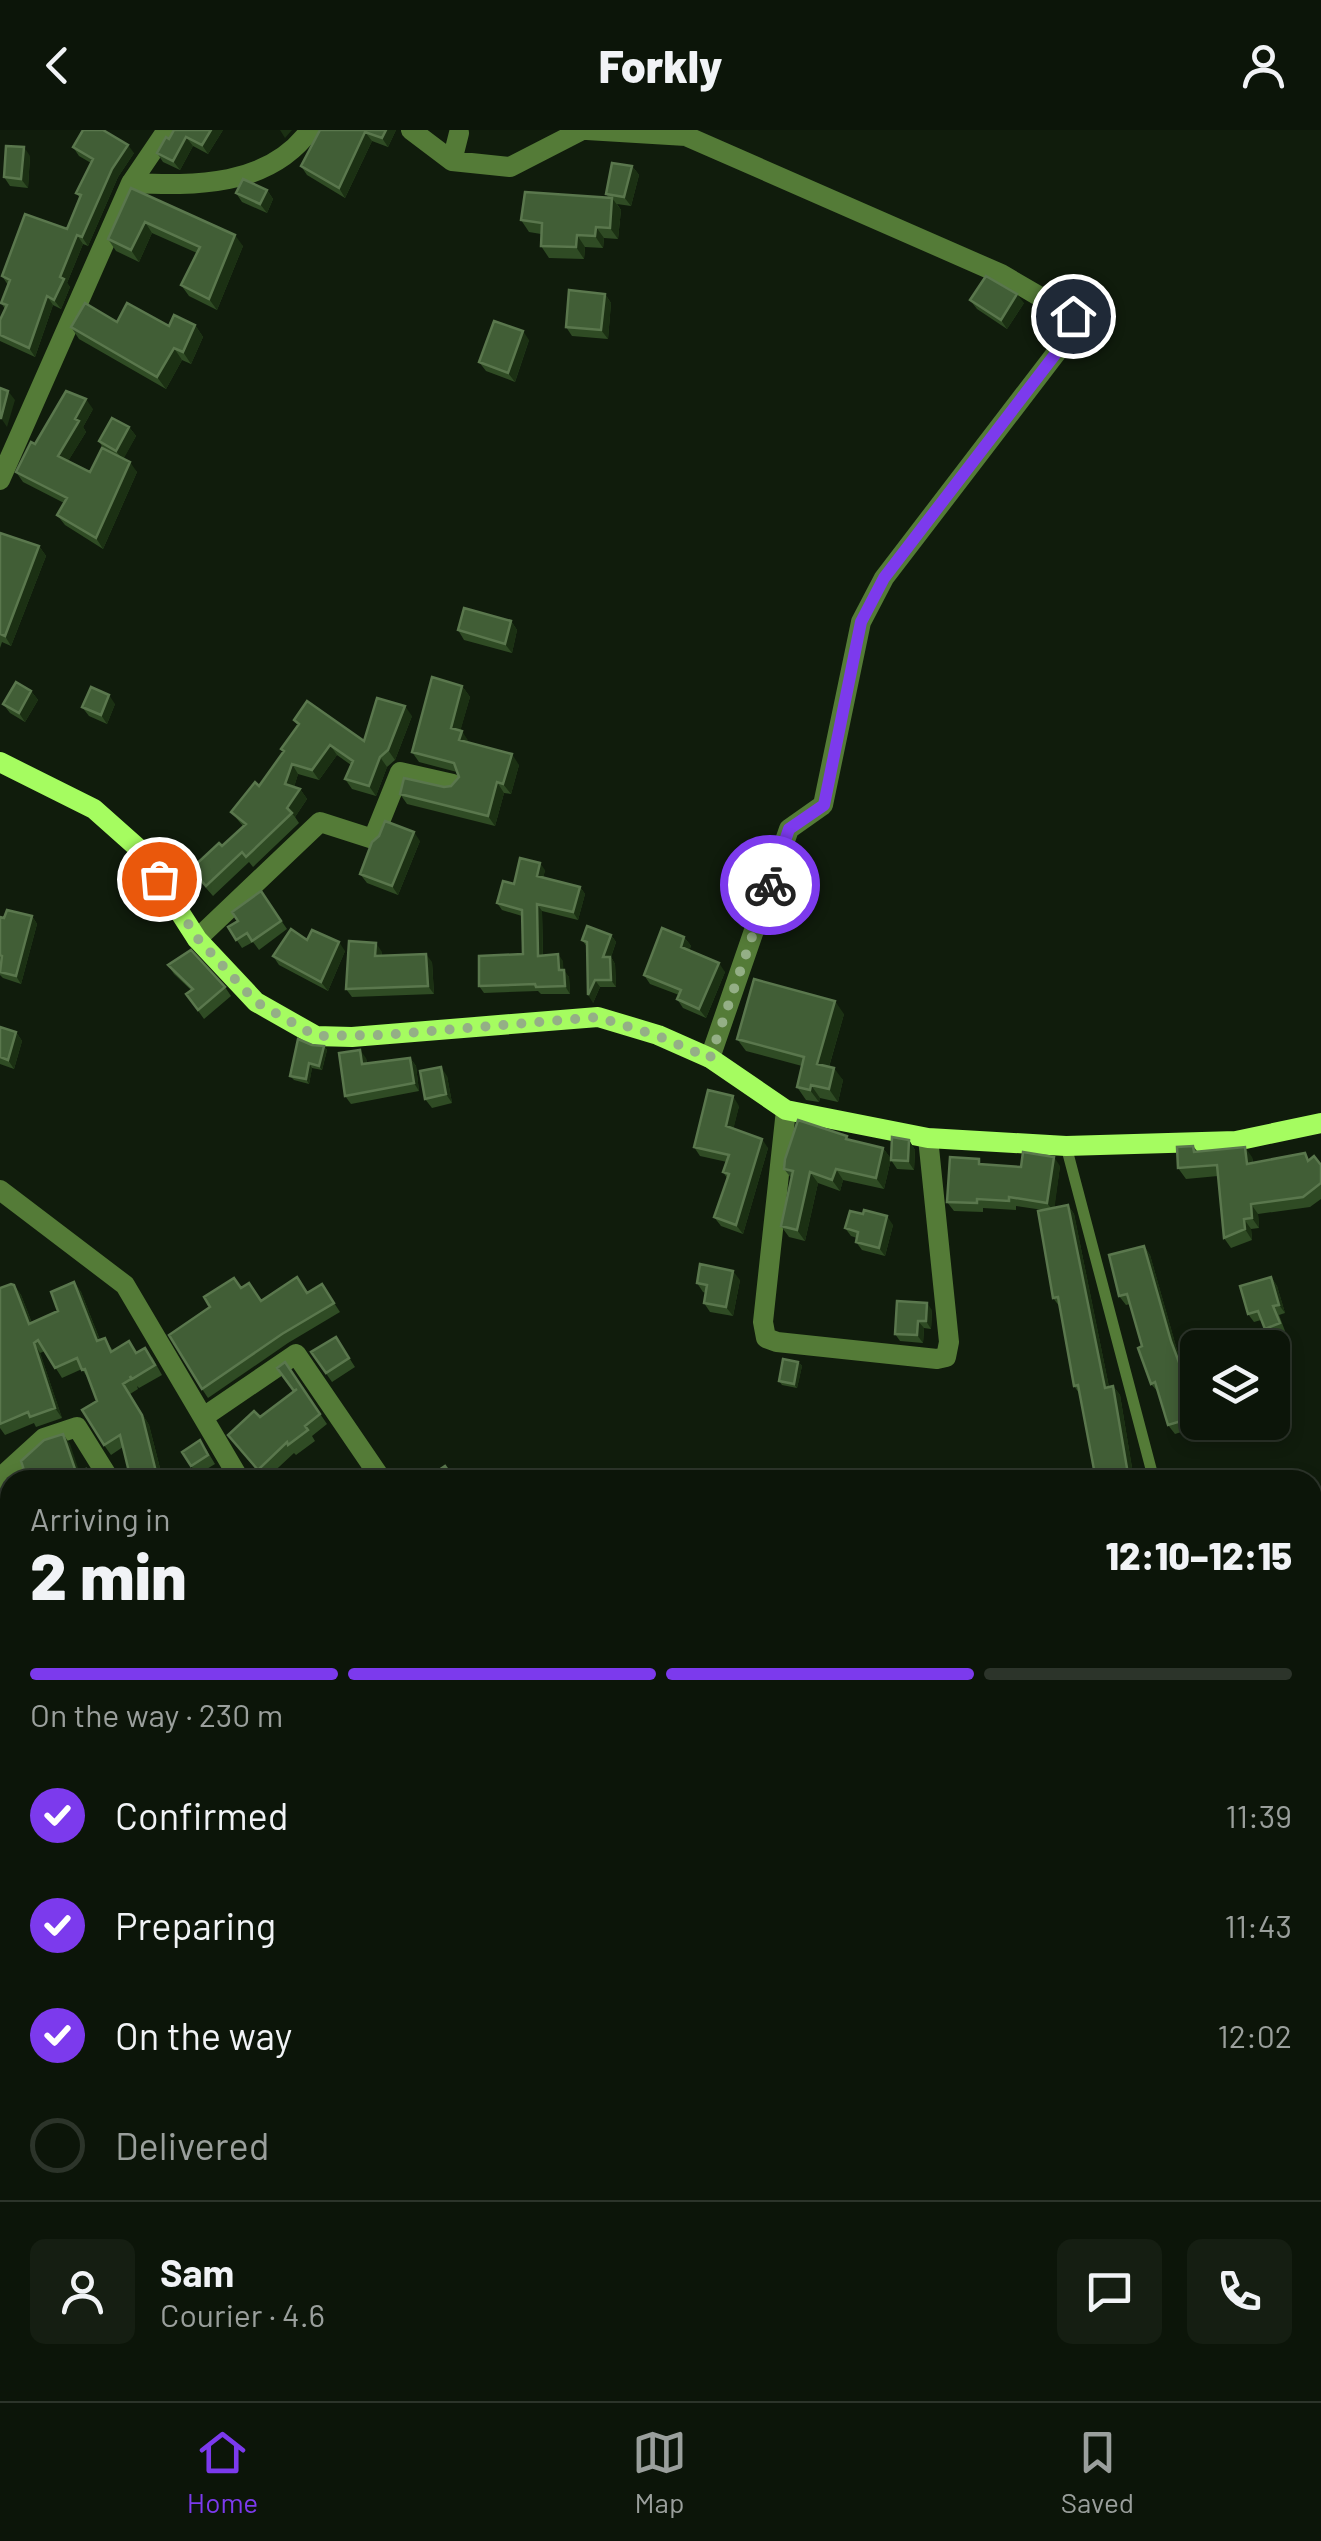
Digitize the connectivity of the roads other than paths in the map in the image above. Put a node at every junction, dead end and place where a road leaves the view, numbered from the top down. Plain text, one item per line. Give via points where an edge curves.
1 (167, 130) edge
2 (310, 130) edge
3 (411, 130) edge
4 (584, 130) edge
5 (459, 134) dead end
6 (452, 160) junction
7 (131, 183) junction
8 (0, 480) edge
9 (0, 762) edge
10 (453, 784) edge
11 (198, 939) junction
12 (710, 1058) junction
13 (786, 1110) junction
14 (1321, 1123) edge
15 (928, 1138) junction
16 (1066, 1146) junction
17 (0, 1190) edge
18 (205, 1416) junction
19 (9, 1470) edge
20 (104, 1470) edge
21 (235, 1470) edge
22 (375, 1470) edge
23 (1151, 1470) edge

1 - 7 street
2 - 7 street via 284,156 238,179
3 - 6 street
4 - 6 street via 510,168
4 - 12 street via 686,136 1001,274 1073,316 1076,327 884,578 861,622 824,805 789,829
5 - 6 street
7 - 8 street
9 - 11 street via 94,809 139,849
10 - 11 street via 400,772 373,839 320,822
11 - 12 street via 256,1002 316,1036 598,1017
12 - 13 street
13 - 15 street
13 - 15 street via 763,1322 766,1338 777,1342 946,1357
14 - 16 street via 1236,1141
15 - 16 street
16 - 23 lane
17 - 18 street via 125,1285
18 - 21 street
18 - 22 street via 296,1354
19 - 20 street via 44,1438 77,1427

